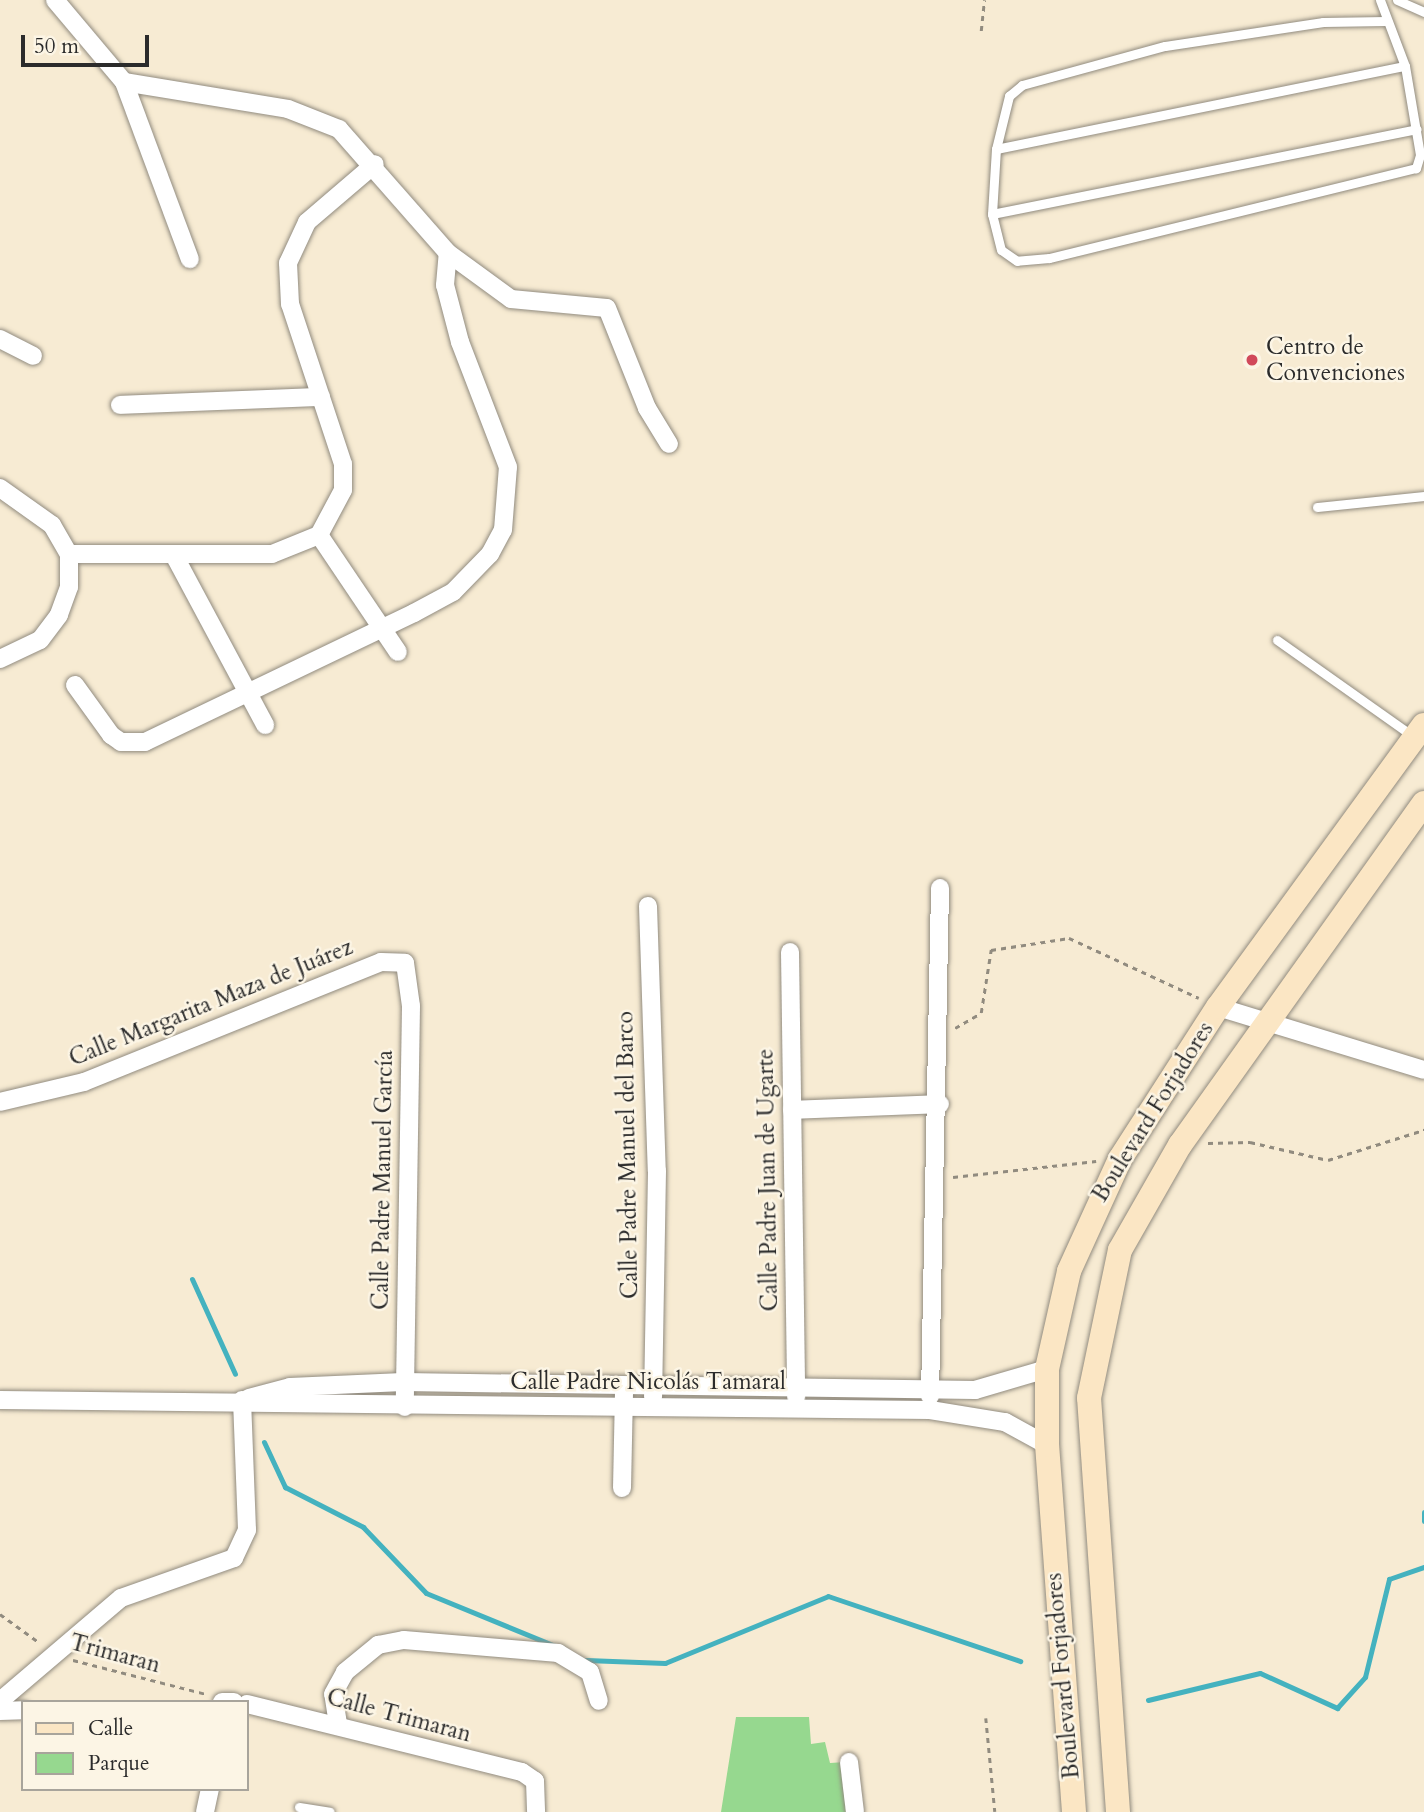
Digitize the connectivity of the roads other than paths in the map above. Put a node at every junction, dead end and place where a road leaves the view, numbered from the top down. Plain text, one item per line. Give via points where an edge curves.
1 (55, 0) edge
2 (1380, 0) edge
3 (1397, 0) edge
4 (1424, 12) edge
5 (1386, 21) junction
6 (1405, 66) junction
7 (124, 82) junction
8 (1417, 129) junction
9 (996, 149) junction
10 (375, 164) junction
11 (992, 215) junction
12 (447, 253) junction
13 (190, 259) dead end
14 (2, 334) edge
15 (33, 356) dead end
16 (321, 397) junction
17 (120, 405) dead end
18 (669, 444) dead end
19 (0, 488) edge
20 (1424, 496) edge
21 (17, 500) junction
22 (1317, 507) dead end
23 (0, 509) edge
24 (318, 536) junction
25 (69, 554) junction
26 (174, 555) junction
27 (381, 627) junction
28 (1277, 640) dead end
29 (398, 652) dead end
30 (0, 659) edge
31 (75, 685) dead end
32 (246, 693) junction
33 (265, 724) dead end
34 (1420, 732) edge
35 (1424, 803) edge
36 (940, 888) dead end
37 (648, 906) dead end
38 (790, 952) dead end
39 (399, 959) joint
40 (1218, 1007) junction
41 (1268, 1020) junction
42 (1424, 1070) edge
43 (0, 1102) edge
44 (940, 1104) junction
45 (792, 1110) junction
46 (1047, 1369) junction
47 (403, 1382) junction
48 (624, 1385) junction
49 (654, 1386) junction
50 (929, 1386) junction
51 (796, 1387) junction
52 (0, 1400) edge
53 (242, 1400) junction
54 (624, 1404) junction
55 (653, 1404) junction
56 (405, 1407) junction
57 (796, 1408) junction
58 (930, 1410) junction
59 (1047, 1445) junction
60 (622, 1488) dead end
61 (0, 1701) edge
62 (599, 1701) dead end
63 (248, 1704) edge
64 (0, 1710) edge
65 (21, 1710) edge
66 (338, 1724) junction
67 (849, 1762) dead end
68 (210, 1791) edge
69 (299, 1807) dead end
70 (205, 1812) edge
71 (330, 1812) edge
72 (536, 1812) edge
73 (855, 1812) edge
74 (1074, 1812) edge
75 (1118, 1812) edge

1 - 7 street
2 - 5 lane
3 - 4 lane
5 - 6 lane
5 - 9 lane via 1323,22 1165,46 1048,76 1009,96
6 - 8 lane
6 - 9 lane
7 - 10 street via 288,109 339,129
7 - 13 street
8 - 11 lane
8 - 11 lane via 1420,155 1407,173 1240,206 1049,258 1006,257
9 - 11 lane
10 - 12 street
10 - 16 street via 307,222 288,262 290,304
12 - 18 street via 511,299 607,308 647,408
12 - 27 street via 445,285 508,467 503,530 472,576 453,592
14 - 15 street
16 - 17 street
16 - 24 street via 343,464 339,501
19 - 21 street
20 - 22 lane
21 - 23 street
21 - 25 street via 52,525
24 - 26 street via 272,554
24 - 27 street
25 - 26 street
25 - 30 street via 60,615 40,640
26 - 32 street
27 - 29 street
27 - 32 street
28 - 34 lane
31 - 32 street via 111,735 128,744 145,742
32 - 33 street
34 - 40 main road, Boulevard Forjadores
35 - 41 main road, Boulevard Forjadores
36 - 44 street
37 - 49 street, Calle Padre Manuel del Barco via 657,1171
38 - 45 street, Calle Padre Juan de Ugarte
39 - 43 street, Calle Margarita Maza de Juárez via 84,1082
39 - 47 street, Calle Padre Manuel García via 409,969 411,1006
40 - 41 street
40 - 46 main road, Boulevard Forjadores via 1120,1158 1069,1271
41 - 42 street
41 - 75 main road, Boulevard Forjadores via 1180,1145 1120,1250 1089,1398
44 - 45 street
44 - 50 street
45 - 51 street, Calle Padre Juan de Ugarte
46 - 50 street, Calle Padre Nicolás Tamaral via 1002,1387
46 - 59 main road, Boulevard Forjadores
47 - 48 street, Calle Padre Nicolás Tamaral
47 - 53 street, Calle Padre Nicolás Tamaral via 289,1387
47 - 56 street, Calle Padre Manuel García
48 - 49 street, Calle Padre Nicolás Tamaral
48 - 54 street
49 - 51 street, Calle Padre Nicolás Tamaral
49 - 55 street, Calle Padre Manuel del Barco
50 - 51 street, Calle Padre Nicolás Tamaral
50 - 58 street
51 - 57 street, Calle Padre Juan de Ugarte
52 - 53 street, Calle Padre Nicolás Tamaral
53 - 56 street, Calle Padre Nicolás Tamaral via 290,1408
53 - 61 street via 247,1530 234,1558 121,1598
54 - 55 street, Calle Padre Nicolás Tamaral
54 - 56 street, Calle Padre Nicolás Tamaral
54 - 60 street
55 - 57 street, Calle Padre Nicolás Tamaral
57 - 58 street, Calle Padre Nicolás Tamaral
58 - 59 street, Calle Padre Nicolás Tamaral via 986,1416 1025,1429
59 - 74 main road, Boulevard Forjadores
62 - 66 street via 590,1672 558,1653 404,1640 378,1645 345,1672 333,1695
63 - 66 street, Calle Trimaran
64 - 65 street
66 - 72 street, Calle Trimaran via 522,1772 535,1782
67 - 73 street
68 - 70 street
69 - 71 lane

